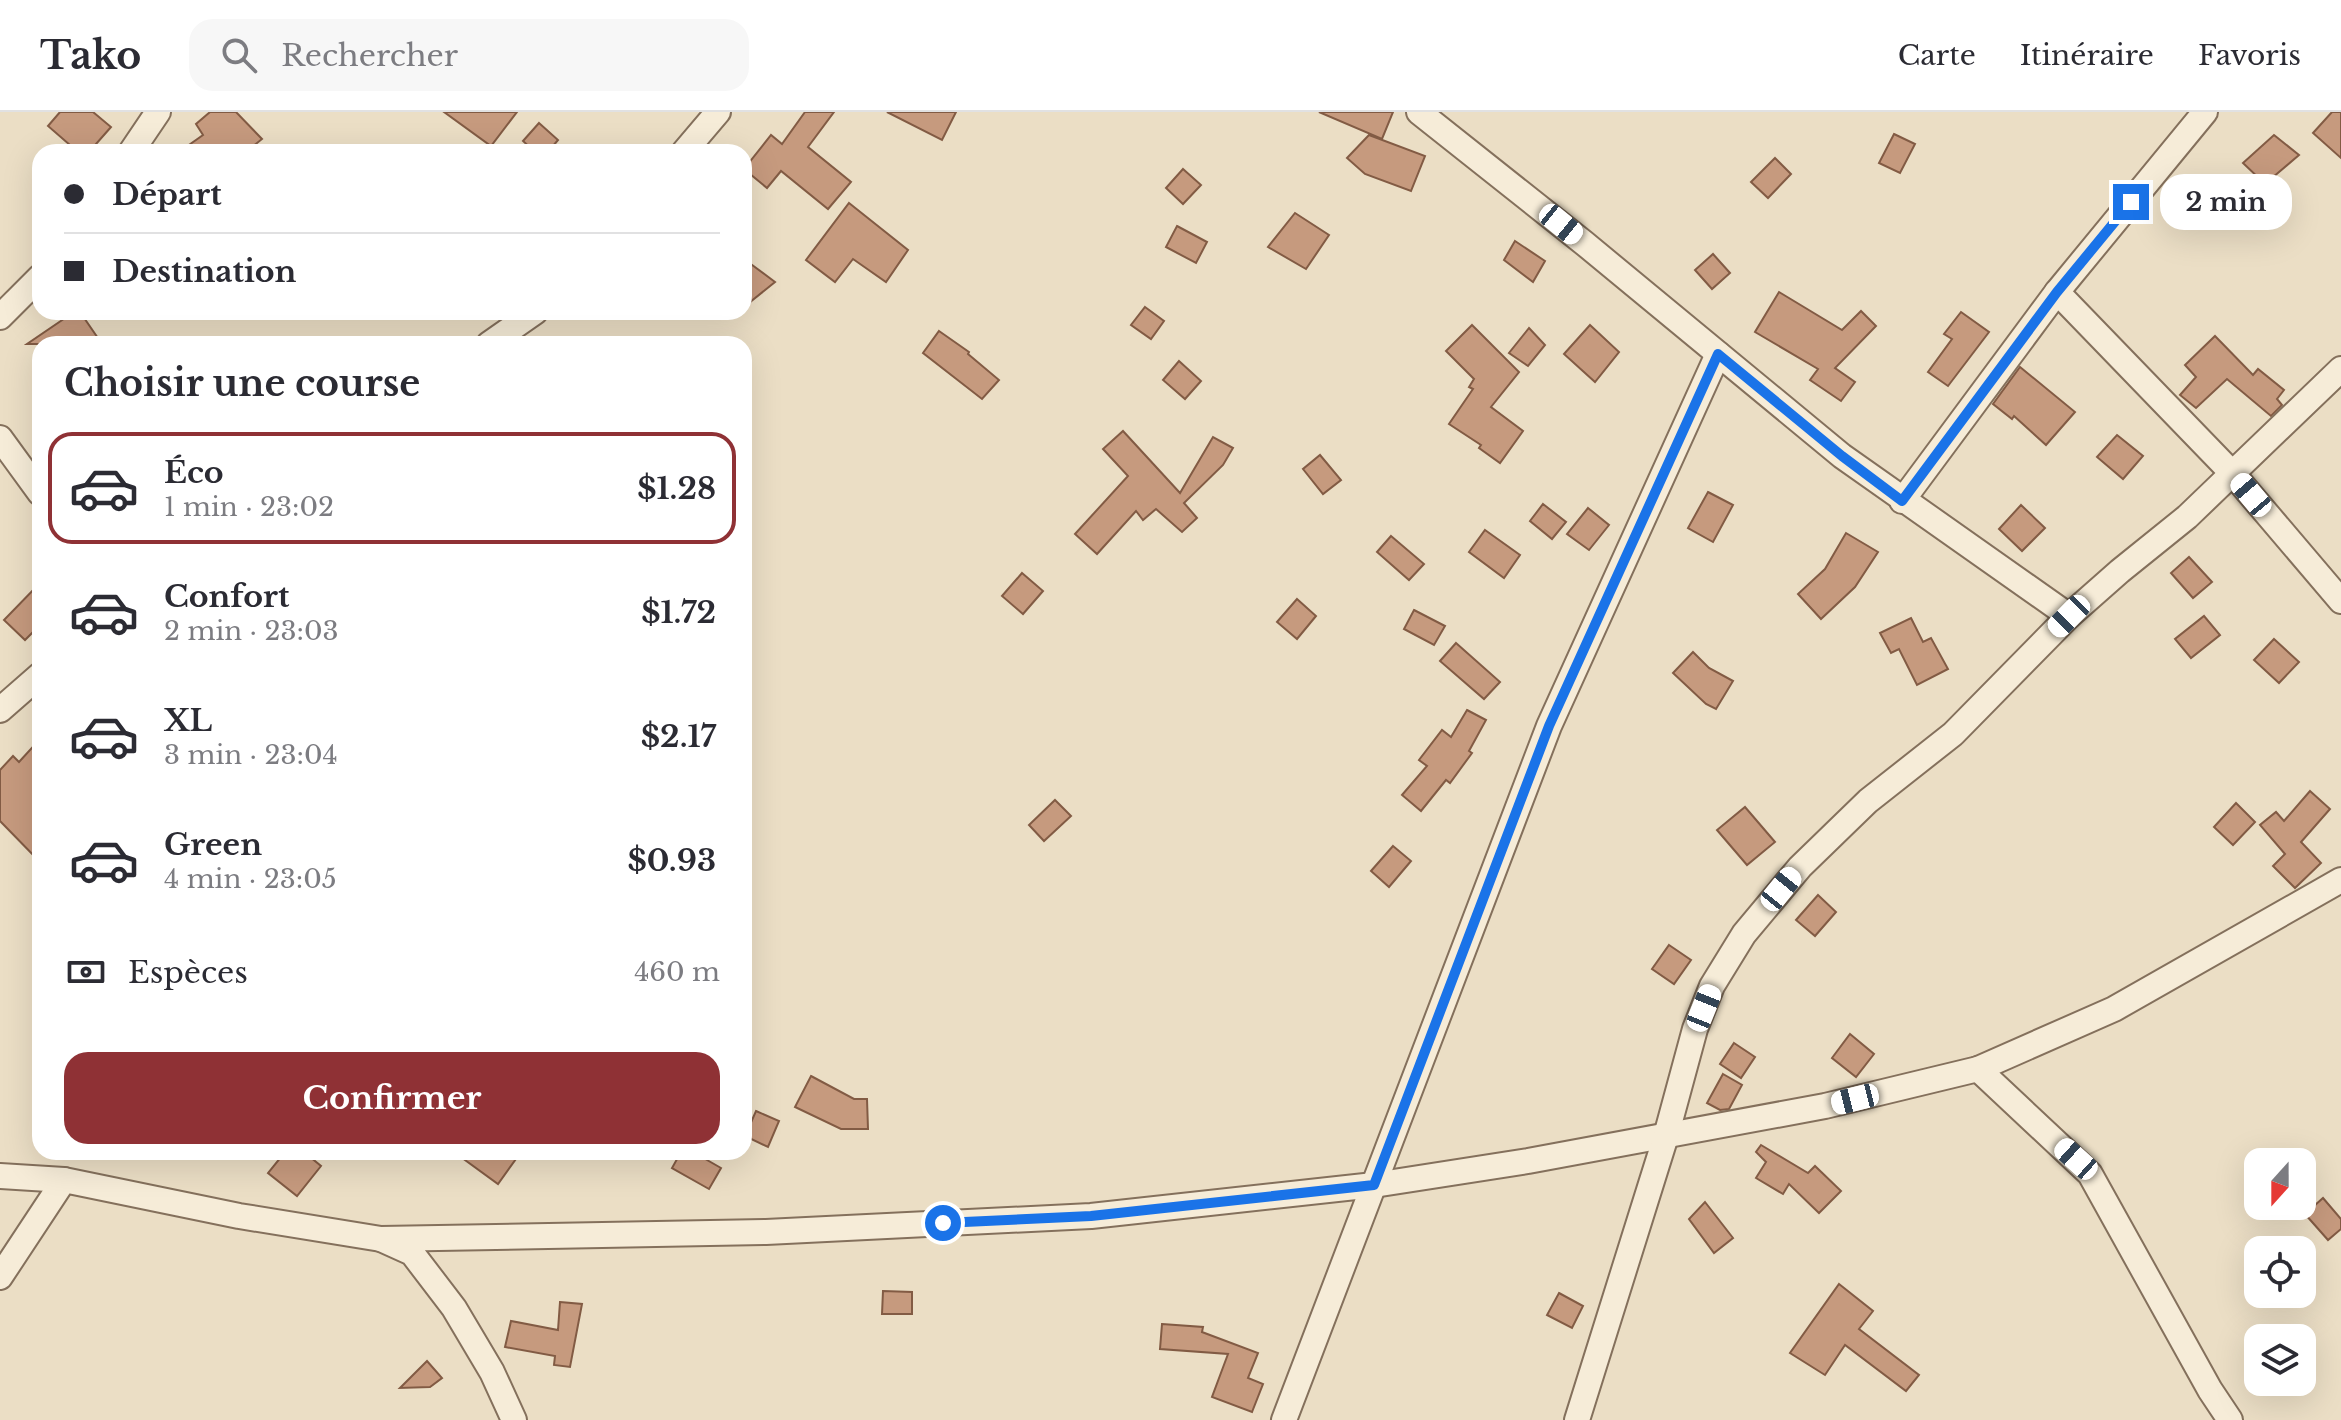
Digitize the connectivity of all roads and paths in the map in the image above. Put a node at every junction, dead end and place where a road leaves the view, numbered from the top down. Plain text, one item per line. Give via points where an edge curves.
1 (158, 112) edge
2 (718, 112) edge
3 (1419, 112) edge
4 (2205, 112) edge
5 (136, 144) edge
6 (691, 144) edge
7 (32, 285) edge
8 (2057, 292) junction
9 (0, 317) edge
10 (524, 320) edge
11 (500, 336) edge
12 (1718, 354) junction
13 (2341, 369) edge
14 (0, 438) edge
15 (2233, 474) junction
16 (32, 482) edge
17 (1902, 501) junction
18 (2341, 601) edge
19 (2069, 616) junction
20 (32, 682) edge
21 (0, 710) edge
22 (2341, 880) edge
23 (1978, 1069) junction
24 (1666, 1136) junction
25 (0, 1176) edge
26 (64, 1180) junction
27 (1374, 1185) junction
28 (381, 1239) junction
29 (0, 1277) edge
30 (514, 1420) edge
31 (1284, 1420) edge
32 (1577, 1420) edge
33 (2230, 1420) edge

1 - 5 street
2 - 6 street
3 - 12 street
4 - 8 street
7 - 9 street
8 - 15 street
8 - 17 street
10 - 11 street
12 - 17 street
12 - 27 street via 1549,726
13 - 15 street
14 - 16 street
15 - 18 street
15 - 19 street
17 - 19 street
19 - 24 street via 1953,734 1868,801 1800,867 1744,934 1712,986 1695,1029
20 - 21 street
22 - 23 street via 2114,1009
23 - 24 street via 1825,1106
23 - 33 street via 2090,1174
24 - 27 street
24 - 32 street
25 - 26 street
26 - 28 street
26 - 29 street
27 - 28 street via 1091,1216 766,1232
27 - 31 street
28 - 30 street via 412,1253 454,1308

